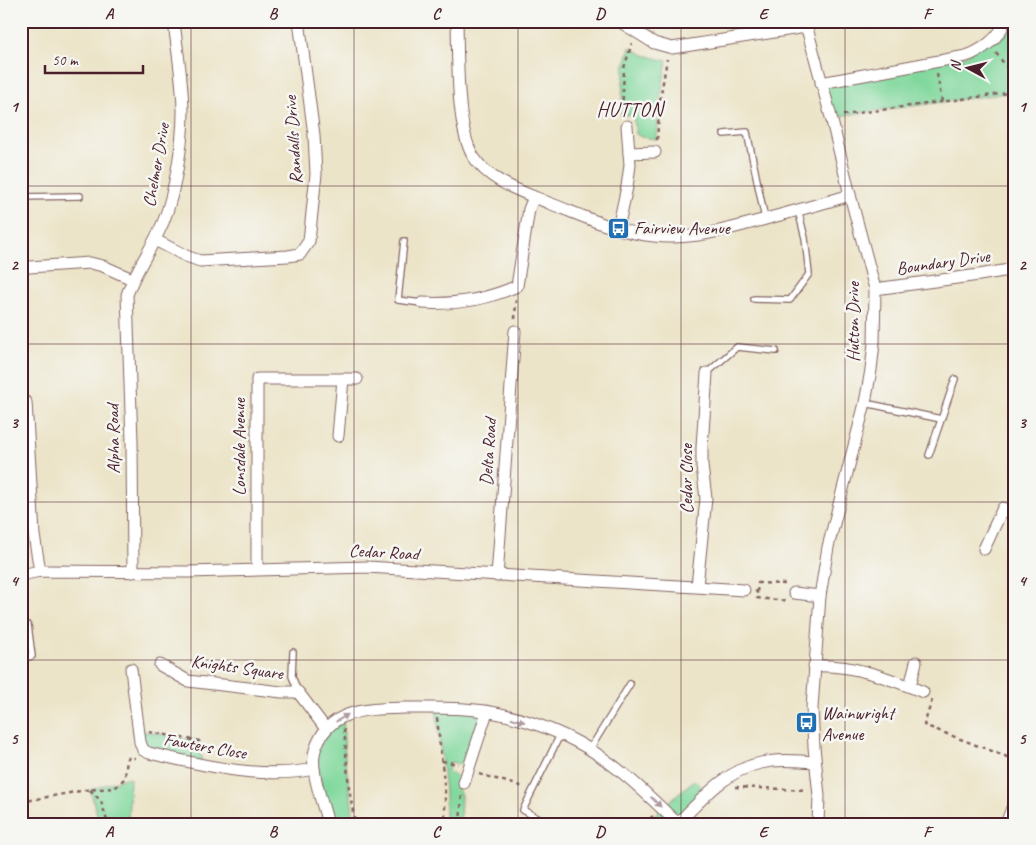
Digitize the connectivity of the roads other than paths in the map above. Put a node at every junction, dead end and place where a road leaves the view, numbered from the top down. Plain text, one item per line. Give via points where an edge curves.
1 (174, 21) edge
2 (299, 21) edge
3 (457, 21) edge
4 (619, 21) edge
5 (1005, 21) edge
6 (805, 24) edge
7 (822, 83) junction
8 (627, 126) road end
9 (724, 134) dead end
10 (655, 152) road end
11 (629, 153) junction
12 (850, 195) junction
13 (80, 196) dead end
14 (21, 197) edge
15 (534, 197) junction
16 (798, 210) junction
17 (766, 219) junction
18 (618, 228) junction
19 (156, 240) junction
20 (404, 241) dead end
21 (29, 267) dead end
22 (1014, 271) edge
23 (132, 279) junction
24 (875, 289) junction
25 (754, 299) dead end
26 (422, 303) joint
27 (127, 305) joint
28 (515, 331) road end
29 (776, 351) dead end
30 (707, 373) joint
31 (343, 379) junction
32 (357, 379) dead end
33 (955, 379) dead end
34 (26, 402) dead end
35 (865, 403) junction
36 (941, 419) junction
37 (338, 436) dead end
38 (929, 455) dead end
39 (1015, 514) edge
40 (984, 549) dead end
41 (256, 569) junction
42 (40, 571) junction
43 (133, 572) junction
44 (21, 575) edge
45 (497, 576) junction
46 (697, 586) junction
47 (744, 590) road end
48 (792, 593) road end
49 (820, 596) junction
50 (28, 624) dead end
51 (293, 652) dead end
52 (21, 659) edge
53 (916, 662) dead end
54 (160, 665) dead end
55 (814, 666) junction
56 (131, 669) dead end
57 (630, 684) dead end
58 (910, 686) junction
59 (298, 692) junction
60 (923, 692) road end
61 (487, 712) junction
62 (326, 728) junction
63 (560, 735) junction
64 (590, 750) junction
65 (815, 762) junction
66 (314, 769) junction
67 (464, 783) road end
68 (1015, 800) edge
69 (541, 820) dead end
70 (677, 823) edge
71 (328, 824) edge
72 (818, 824) edge
73 (1006, 824) edge

1 - 19 street, Chelmer Drive via 183,112 181,139 171,200
2 - 19 street, Randalls Drive via 316,174 309,240 300,254 200,261
3 - 15 street via 461,113 473,156 488,173
4 - 6 street via 668,48
5 - 7 street via 989,44 966,56
6 - 7 street, Hutton Drive
7 - 12 street, Hutton Drive
8 - 11 street
9 - 17 lane via 746,132
10 - 11 street
11 - 18 street via 627,187
12 - 16 street
12 - 24 street, Hutton Drive
13 - 14 lane
15 - 18 street
15 - 26 street via 529,209 517,286 475,301
16 - 17 street
16 - 25 lane via 809,274 790,300
17 - 18 street via 713,234 690,236 653,236
19 - 23 street, Chelmer Drive
20 - 26 lane via 398,300
21 - 23 street via 90,263
22 - 24 street, Boundary Drive
23 - 27 street, Chelmer Drive
24 - 35 street, Hutton Drive via 874,343
27 - 43 street, Alpha Road
28 - 45 street, Delta Road
29 - 30 lane via 736,347
30 - 46 street, Cedar Close via 702,447 706,498
31 - 32 street, Lonsdale Avenue
31 - 37 street
31 - 41 street, Lonsdale Avenue via 257,380
33 - 36 lane
34 - 42 street via 34,535
35 - 36 lane
35 - 49 street, Hutton Drive via 828,547
36 - 38 lane
39 - 40 street via 1003,508
41 - 43 street, Cedar Road
41 - 45 street, Cedar Road via 367,567
42 - 43 street, Cedar Road
42 - 44 street, Cedar Road
45 - 46 street, Cedar Road
46 - 47 street, Cedar Road
48 - 49 street
49 - 55 street, Hutton Drive
50 - 52 lane via 32,656
51 - 59 lane via 292,676
53 - 58 street
54 - 59 street, Knights Square via 188,681
55 - 58 street via 854,669
55 - 65 street, Hutton Drive
56 - 66 street, Fawters Close via 138,730 143,750 149,754 237,770 272,773
57 - 64 lane
58 - 60 street
59 - 62 street, Knights Square
62 -> 61 street via 343,716 369,709 436,707
61 -> 63 street
61 - 67 street
62 - 66 street via 315,749
63 - 64 street
63 - 69 lane via 523,810
64 -> 70 street via 632,779
65 - 70 street via 784,760 743,768 716,786
65 - 72 street, Hutton Drive
66 - 71 street
68 - 73 street

